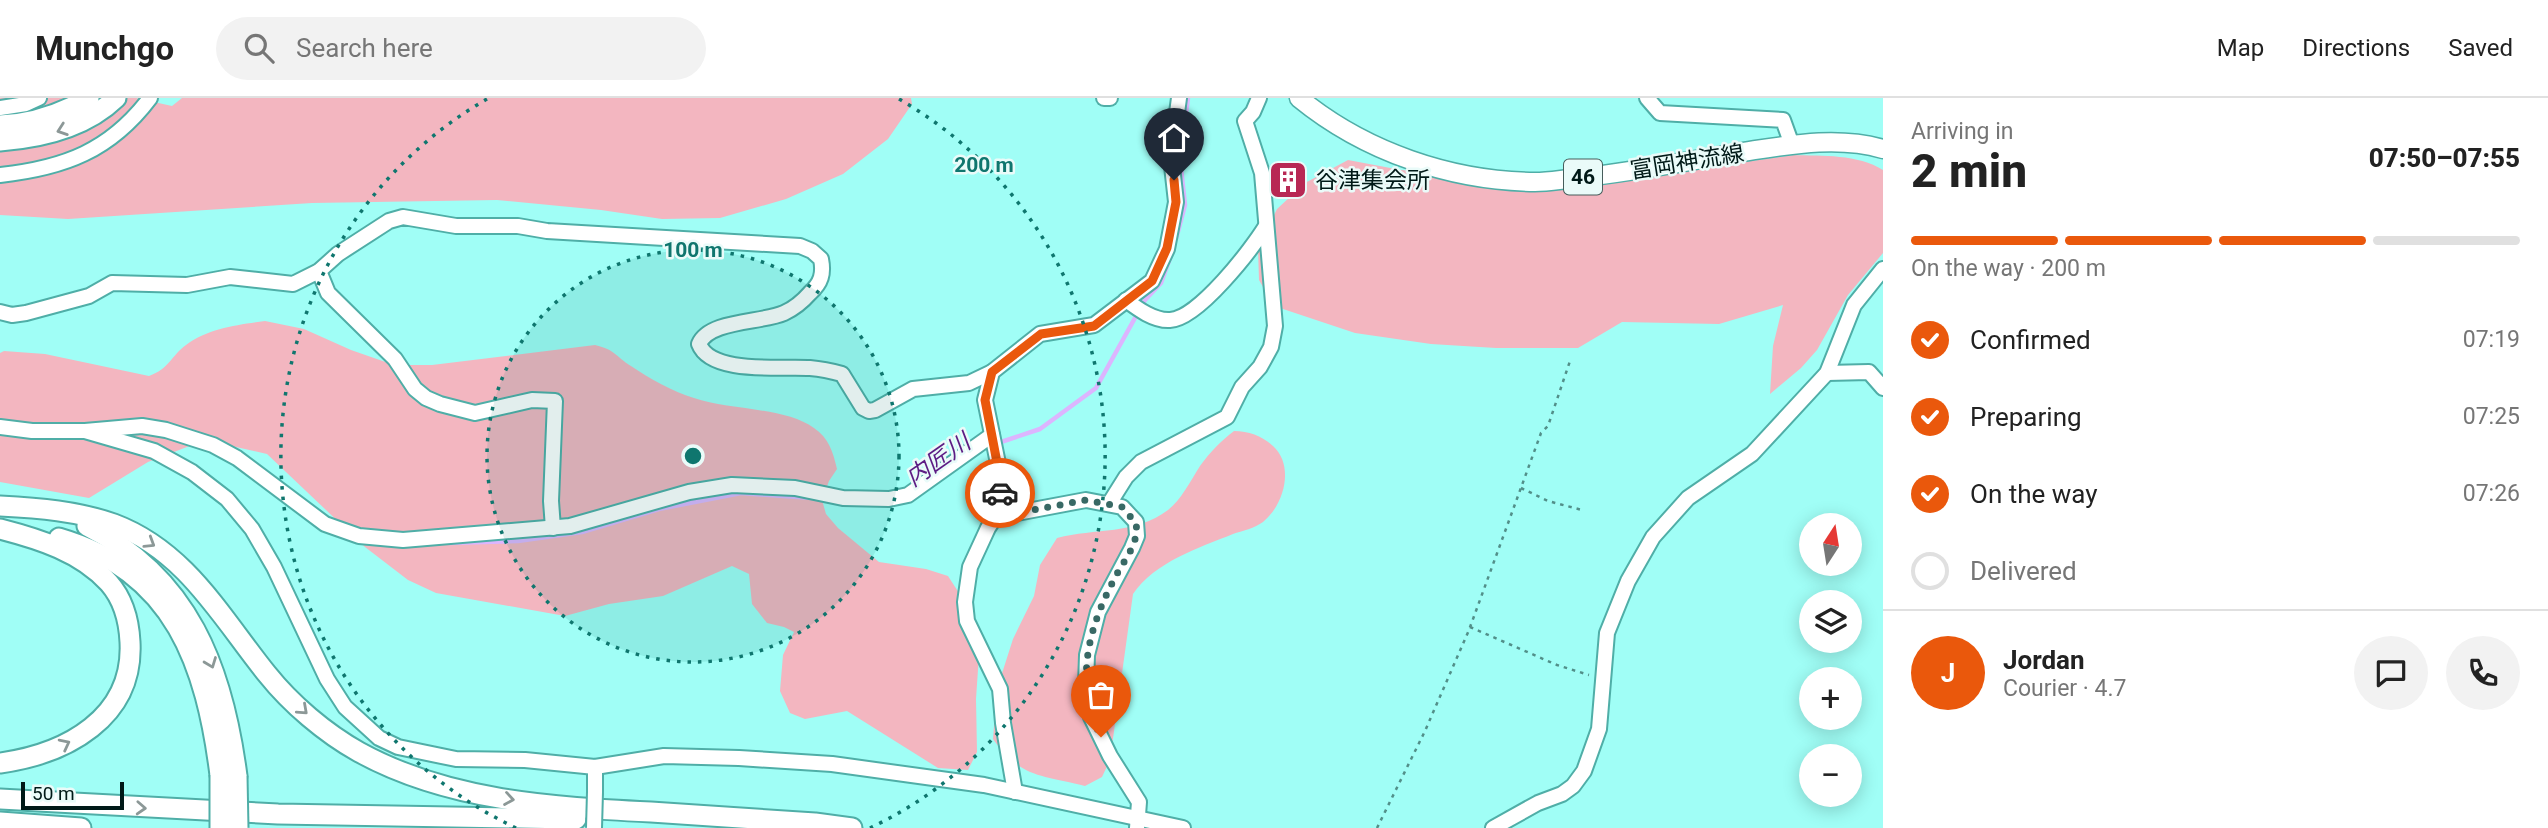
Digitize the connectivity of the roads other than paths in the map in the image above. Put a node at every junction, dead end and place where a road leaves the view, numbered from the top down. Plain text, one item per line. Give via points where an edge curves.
1 (39, 98) edge
2 (89, 98) edge
3 (116, 98) edge
4 (150, 98) edge
5 (1104, 98) edge
6 (1110, 98) edge
7 (1173, 98) edge
8 (1179, 98) edge
9 (1259, 98) edge
10 (1299, 98) edge
11 (1647, 98) edge
12 (0, 108) edge
13 (0, 125) edge
14 (0, 141) edge
15 (1792, 145) junction
16 (1883, 149) edge
17 (0, 175) edge
18 (1266, 226) junction
19 (1883, 269) edge
20 (319, 271) junction
21 (1126, 300) junction
22 (0, 312) edge
23 (992, 372) junction
24 (1827, 373) junction
25 (1883, 388) edge
26 (0, 427) edge
27 (85, 431) junction
28 (992, 435) junction
29 (1109, 504) junction
30 (8, 506) edge
31 (1001, 508) junction
32 (553, 528) junction
33 (0, 529) edge
34 (0, 763) edge
35 (595, 767) junction
36 (228, 775) junction
37 (1016, 792) junction
38 (0, 799) edge
39 (0, 822) edge
40 (1138, 823) edge
41 (81, 828) edge
42 (220, 828) edge
43 (238, 828) edge
44 (594, 828) edge
45 (817, 828) edge
46 (852, 828) edge
47 (1183, 828) edge
48 (1493, 828) edge

1 - 12 street
2 - 13 highway via 52,116
3 -> 14 highway via 72,126 27,139
4 - 17 street via 121,129 79,158
5 - 6 street
7 - 8 street
8 - 21 street via 1171,157 1176,202 1167,248 1152,281
9 - 18 street via 1245,121 1262,173
10 - 15 main road, 富岡神流線 / 46 via 1343,130 1394,153 1430,167 1502,180 1537,182 1616,174
11 - 15 street via 1660,113 1783,120
15 - 16 main road, 富岡神流線 / 46 via 1864,144
18 - 21 street via 1208,298 1185,314 1169,321 1154,318
18 - 29 street via 1275,326 1260,367 1242,387 1227,417 1140,462
19 - 24 street via 1854,305
20 - 22 street via 293,284 230,277 187,285 112,283 89,296 26,313
20 - 23 street via 389,221 403,217 456,226 518,226 800,246 821,259 824,273 817,287 783,313 712,330 698,344 706,356 731,365 842,374 869,411 913,389 969,383
20 - 32 street via 328,293 396,359 426,398 475,413 532,400 555,401
21 - 23 street via 1094,326 1041,334
23 - 28 street via 985,400
24 - 25 street via 1869,372
24 - 48 street via 1752,454 1688,498 1653,537 1628,581 1607,634 1599,729 1584,771 1562,794
26 - 27 street
27 - 32 street via 142,426 190,436 237,458 325,524 359,536 403,540
27 - 35 street via 154,450 227,499 252,529 274,567 327,679 345,707 379,738 398,747 456,759
28 - 31 street
28 - 32 street via 908,495 843,498 795,488 732,485
29 - 31 street via 1086,500 1017,513
29 - 40 street via 1134,517 1137,536 1098,611 1087,655 1086,685 1091,717 1139,802
30 -> 36 highway via 82,523 128,550 169,588 213,669 227,715
30 -> 46 highway via 93,517 157,547 192,576 289,697 356,750 402,772 476,794 540,804
31 - 37 street via 970,567 965,602 967,621 1000,689
34 -> 33 highway via 48,752 89,730 116,701 130,664 129,624 109,583 66,551
33 - 36 highway via 49,535 97,551 141,581 160,601 176,624 200,678
35 - 37 street via 664,757 739,758 832,764
35 - 44 street, bridge
36 - 42 highway, bridge
36 - 43 highway, bridge
37 - 40 street
38 -> 45 highway via 278,814
39 - 41 highway
40 - 47 street

